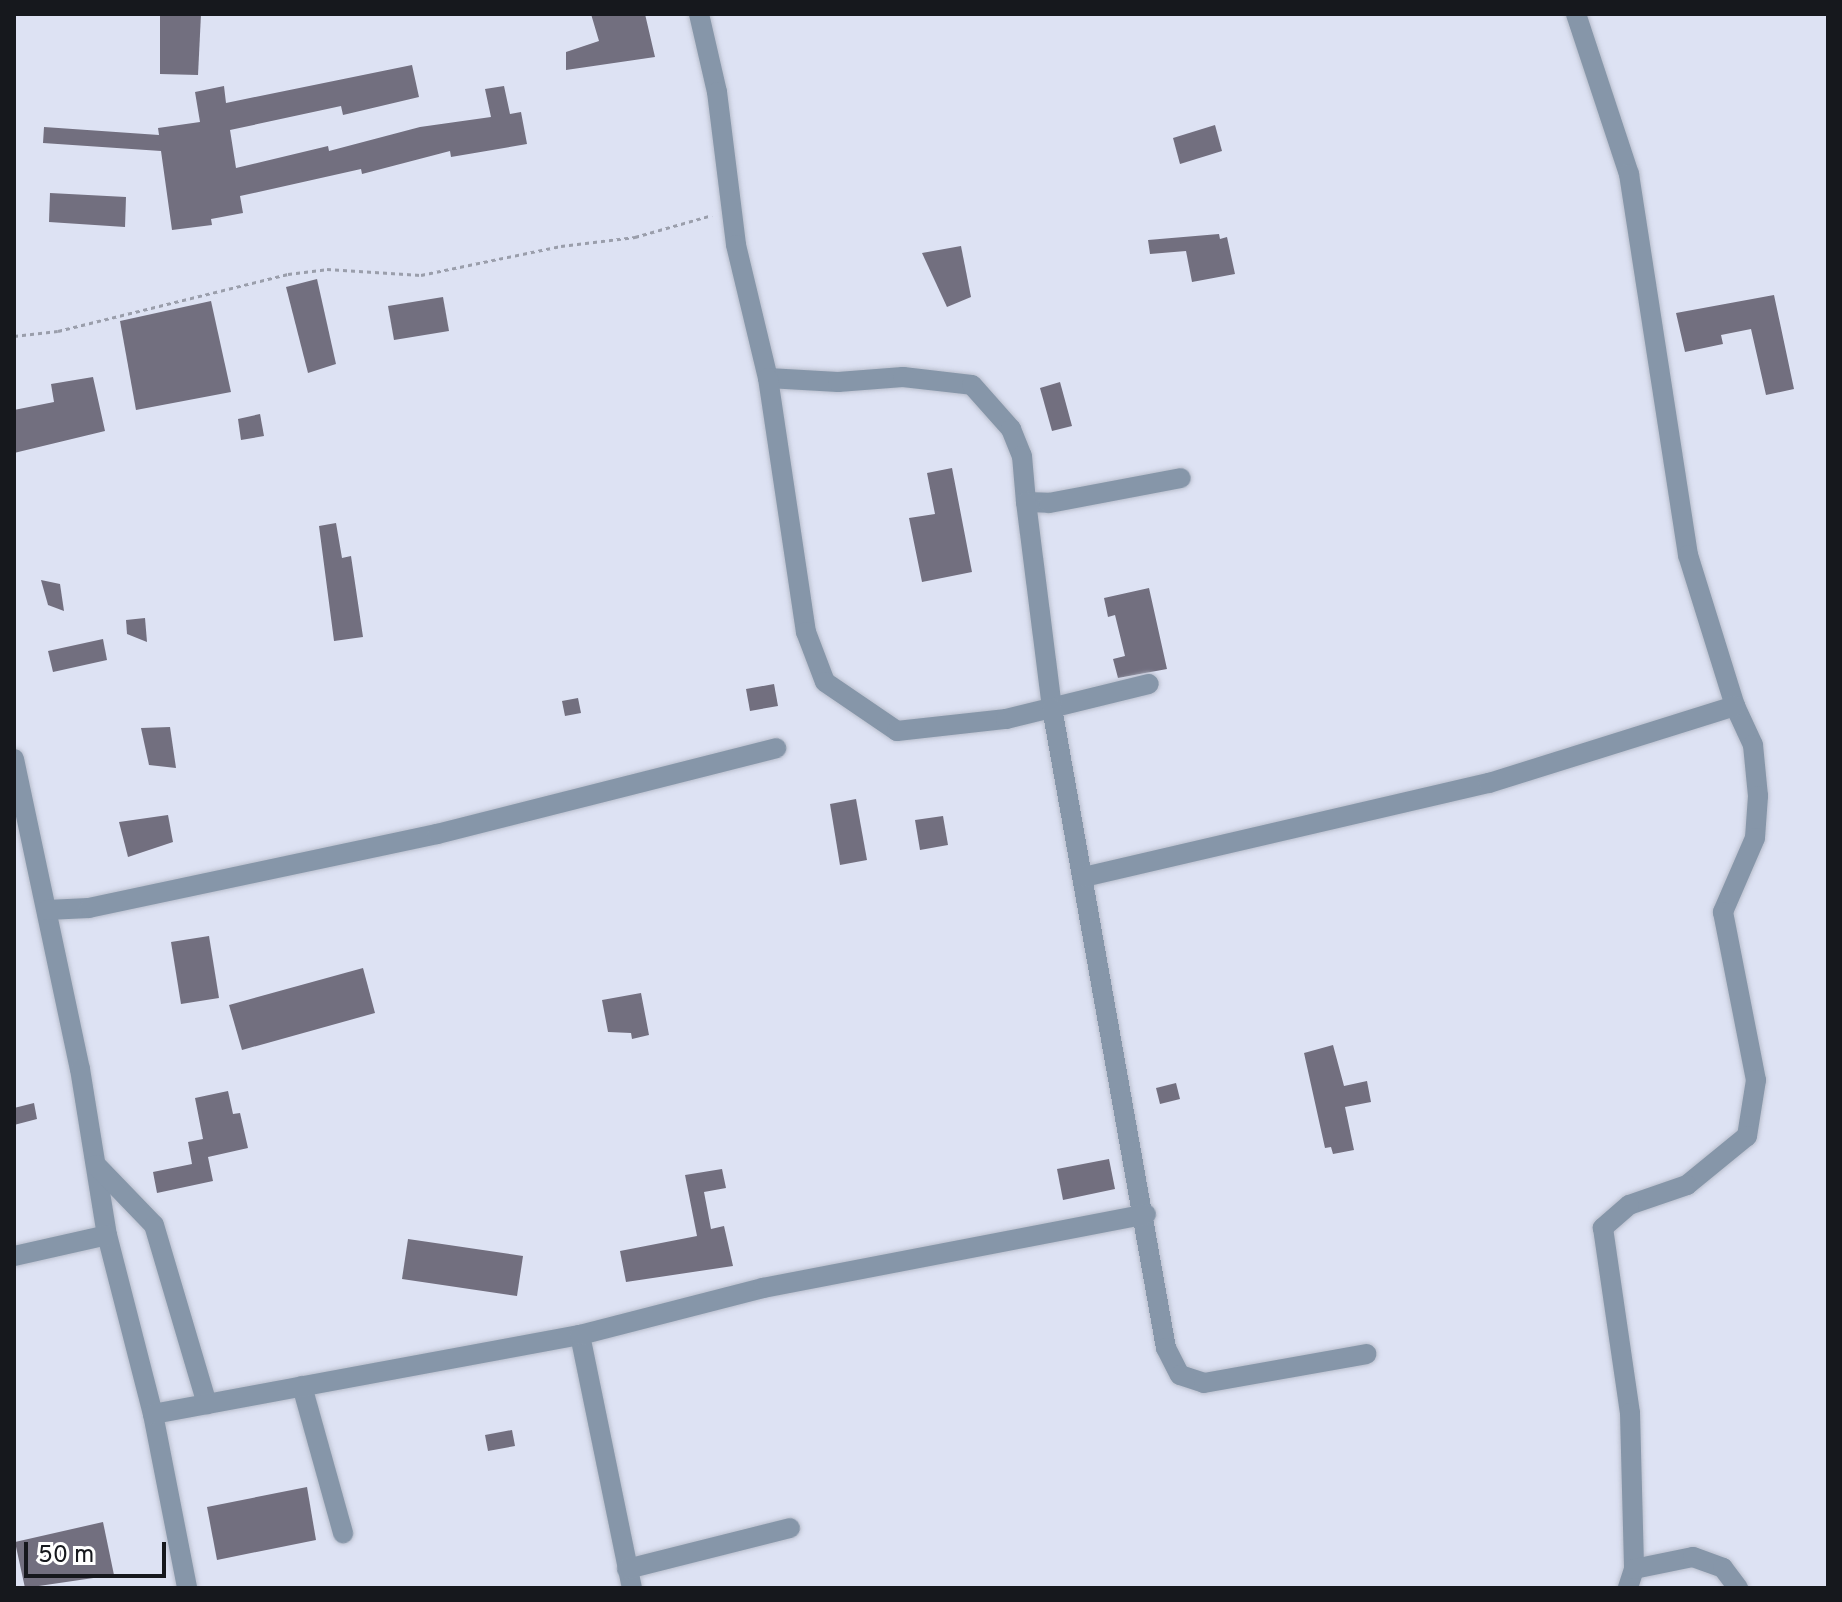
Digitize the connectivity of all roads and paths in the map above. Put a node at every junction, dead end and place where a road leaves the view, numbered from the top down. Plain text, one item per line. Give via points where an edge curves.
1 (699, 14) edge
2 (1576, 14) edge
3 (731, 208) junction
4 (14, 336) edge
5 (768, 378) junction
6 (1181, 478) dead end
7 (1026, 502) junction
8 (1149, 684) dead end
9 (1735, 706) junction
10 (1052, 708) junction
11 (776, 748) dead end
12 (14, 759) edge
13 (1084, 877) junction
14 (47, 910) junction
15 (96, 1165) junction
16 (1146, 1214) junction
17 (107, 1235) junction
18 (14, 1256) edge
19 (580, 1335) junction
20 (1366, 1354) dead end
21 (302, 1386) junction
22 (207, 1404) junction
23 (153, 1414) junction
24 (790, 1528) dead end
25 (343, 1533) dead end
26 (1631, 1578) edge
27 (630, 1579) edge
28 (187, 1588) edge
29 (1738, 1588) edge

1 - 3 street via 717,92
2 - 9 street via 1629,174 1688,555
3 - 4 path via 635,237 421,275 327,269 288,274 58,331
3 - 5 street
5 - 7 street via 838,382 903,377 972,385 1011,429 1022,456
5 - 10 street via 806,632 825,682 897,731 1006,719
6 - 7 street via 1049,503
7 - 10 street
8 - 10 street
9 - 13 street via 1489,783
9 - 26 street via 1753,745 1758,796 1755,838 1723,912 1748,1025 1754,1112 1747,1136 1732,1153 1687,1185 1629,1205 1603,1228 1630,1413
10 - 13 street
11 - 14 street via 437,834 89,908
12 - 14 street
13 - 16 street
14 - 15 street
15 - 17 street
15 - 22 street via 154,1225
16 - 19 street via 763,1288
16 - 20 street via 1166,1348 1180,1375 1204,1383
17 - 18 street
17 - 23 street
19 - 21 street
19 - 27 street
21 - 22 street
21 - 25 street
22 - 23 street
23 - 28 street
24 - 27 street
26 - 29 street via 1693,1557 1723,1568

